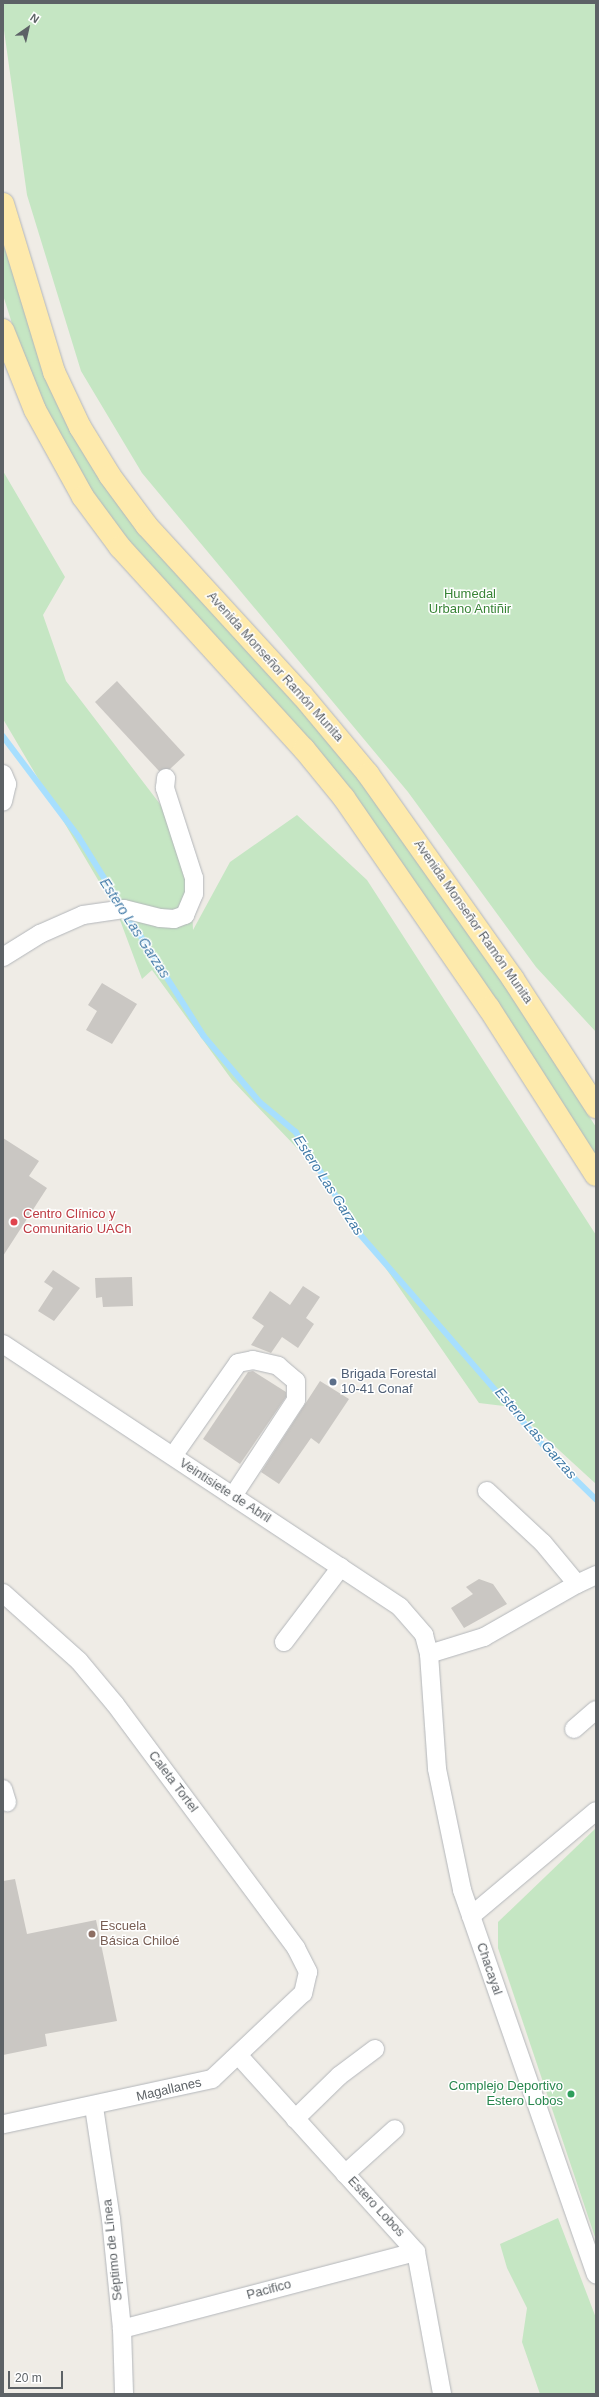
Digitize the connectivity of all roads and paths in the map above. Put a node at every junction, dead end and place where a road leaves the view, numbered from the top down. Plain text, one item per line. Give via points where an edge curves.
1 (3, 204) edge
2 (3, 330) edge
3 (3, 774) edge
4 (166, 778) dead end
5 (3, 802) edge
6 (3, 956) edge
7 (596, 1107) edge
8 (596, 1175) edge
9 (3, 1344) edge
10 (172, 1456) junction
11 (487, 1491) dead end
12 (233, 1496) junction
13 (341, 1567) junction
14 (596, 1575) edge
15 (578, 1584) junction
16 (6, 1600) edge
17 (284, 1642) dead end
18 (429, 1654) junction
19 (596, 1710) edge
20 (574, 1728) dead end
21 (596, 1811) edge
22 (470, 1916) junction
23 (303, 1993) joint
24 (375, 2049) dead end
25 (239, 2056) junction
26 (94, 2106) junction
27 (295, 2119) junction
28 (3, 2124) edge
29 (395, 2129) dead end
30 (345, 2174) junction
31 (416, 2252) junction
32 (596, 2274) edge
33 (122, 2329) junction
34 (124, 2394) edge
35 (442, 2394) edge

1 - 7 main road, Avenida Monseñor Ramón Munita via 54,372 80,427 107,470 147,526 302,695 368,774 513,978
2 - 8 main road via 35,410 83,497 125,553 300,744 344,798 489,1008
3 - 5 street via 7,784
4 - 6 street via 165,788 194,878 194,894 185,915 174,919 160,918 124,910 84,915 40,934
9 - 10 street, Veintisiete de Abril
10 - 12 street, Veintisiete de Abril
10 - 12 street via 238,1363 253,1360 278,1366 296,1381 296,1400
11 - 15 street via 543,1543
12 - 13 street, Veintisiete de Abril
13 - 17 street
13 - 18 street, Veintisiete de Abril via 400,1607 415,1621 424,1635
14 - 15 street
15 - 18 street via 484,1637
16 - 23 street, Caleta Tortel via 79,1661 115,1704 296,1948 308,1972
18 - 22 street, Chacayal via 438,1769 448,1832
19 - 20 street
21 - 22 street
22 - 32 street, Chacayal
23 - 25 street, Magallanes
24 - 27 street via 339,2076
25 - 26 street, Magallanes via 212,2079
25 - 27 street, Estero Lobos
26 - 28 street, Magallanes
26 - 33 street, Séptimo de Línea via 111,2219
27 - 30 street, Estero Lobos
29 - 30 street
30 - 31 street, Estero Lobos
31 - 33 street, Pacifico
31 - 35 street
33 - 34 street, Séptimo de Línea

